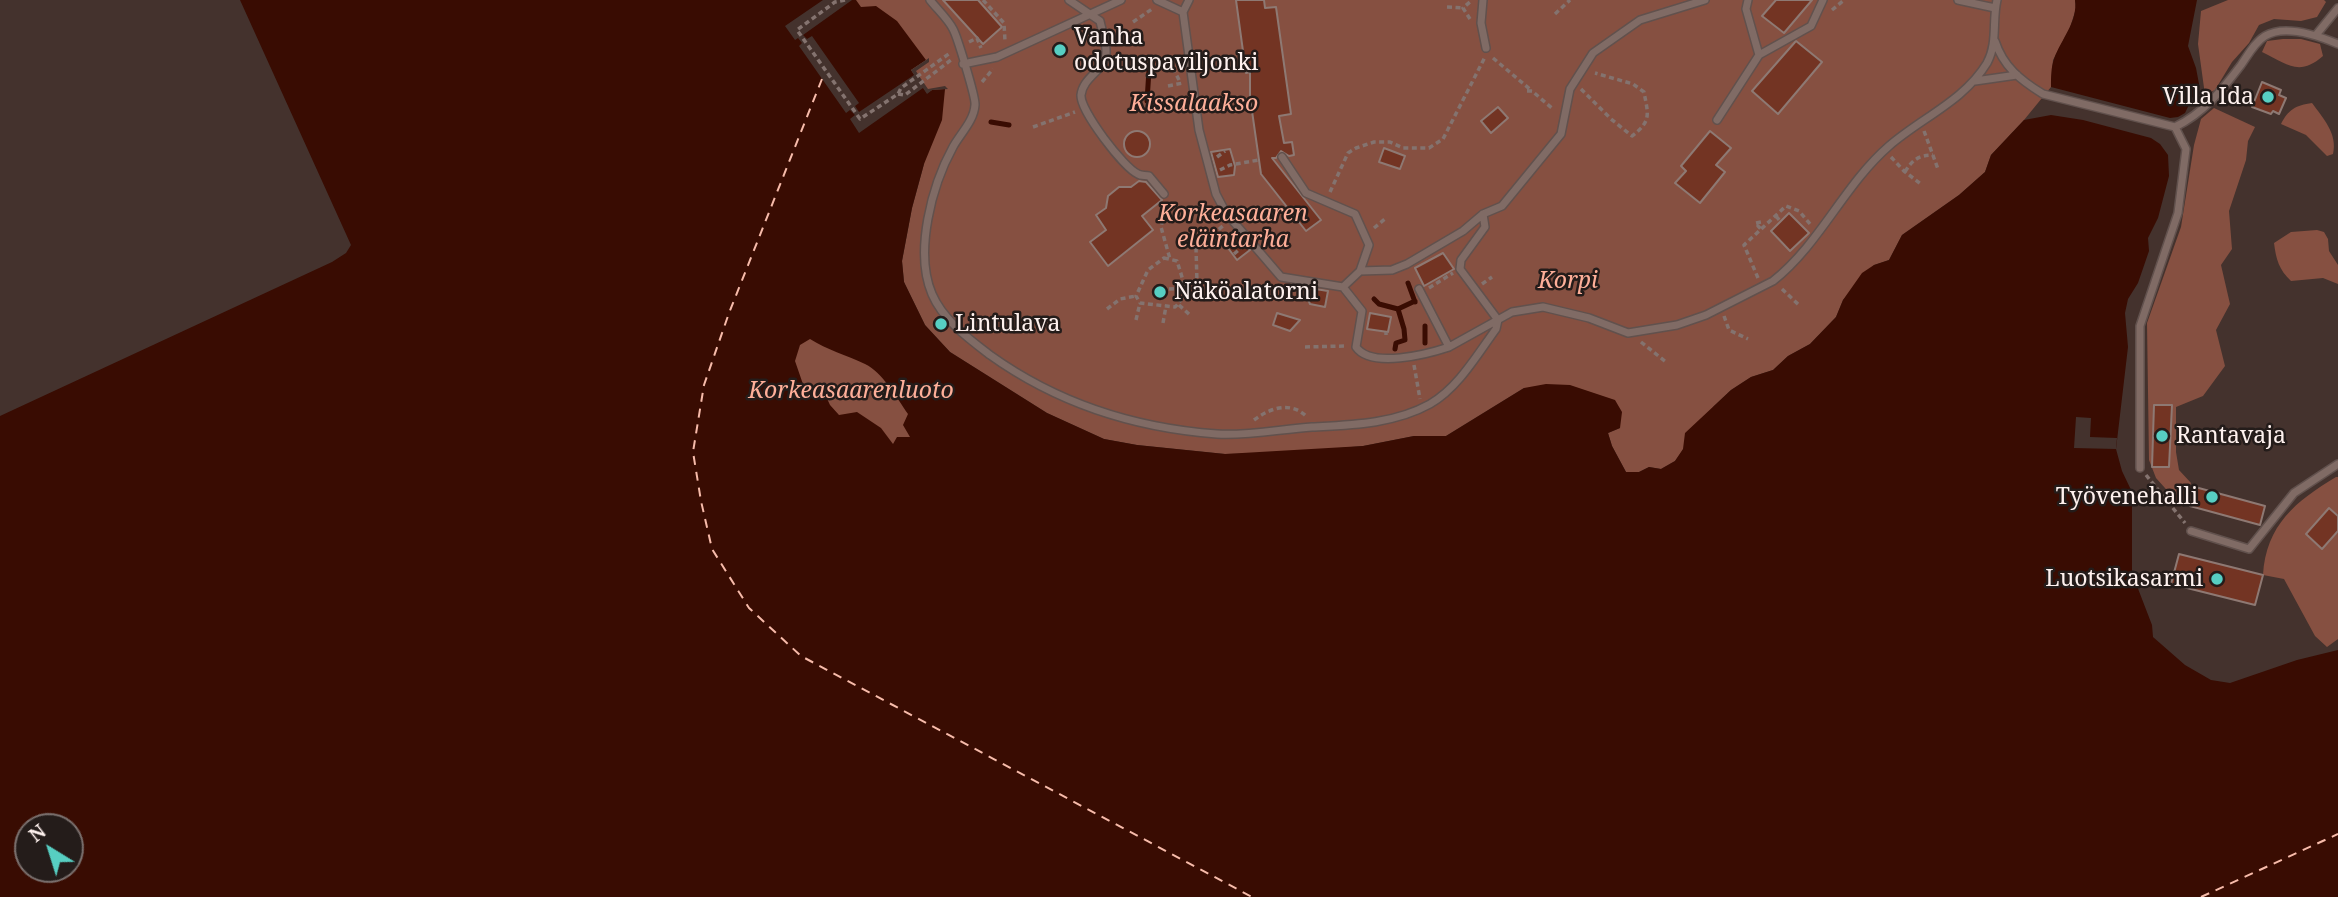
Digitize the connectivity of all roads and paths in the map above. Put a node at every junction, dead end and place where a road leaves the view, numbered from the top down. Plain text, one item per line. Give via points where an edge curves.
1 (845, 0) edge
2 (930, 0) edge
3 (1069, 0) edge
4 (1121, 0) edge
5 (1157, 0) edge
6 (1189, 0) edge
7 (1483, 0) edge
8 (1570, 0) edge
9 (1705, 0) edge
10 (1748, 0) edge
11 (1823, 0) edge
12 (1958, 0) edge
13 (835, 1) edge
14 (1996, 4) edge
15 (1447, 7) dead end
16 (1463, 8) dead end
17 (2338, 8) edge
18 (1183, 12) junction
19 (1555, 14) dead end
20 (1090, 15) junction
21 (2316, 35) junction
22 (1995, 40) junction
23 (2338, 44) edge
24 (959, 47) junction
25 (1486, 48) joint
26 (1759, 55) junction
27 (962, 60) junction
28 (1482, 64) dead end
29 (1173, 68) dead end
30 (1583, 70) junction
31 (2017, 75) junction
32 (1975, 81) junction
33 (1181, 83) dead end
34 (1574, 83) junction
35 (898, 94) junction
36 (1551, 106) dead end
37 (1084, 108) junction
38 (1717, 120) dead end
39 (1918, 125) junction
40 (1034, 127) dead end
41 (2175, 127) junction
42 (1885, 150) junction
43 (1933, 155) junction
44 (1282, 157) dead end
45 (1259, 160) dead end
46 (1938, 169) dead end
47 (1905, 172) junction
48 (1213, 174) junction
49 (1922, 185) dead end
50 (1164, 194) joint
51 (1326, 201) junction
52 (1483, 214) junction
53 (1776, 216) junction
54 (1780, 221) dead end
55 (1756, 223) dead end
56 (1761, 229) junction
57 (1216, 232) dead end
58 (1819, 233) junction
59 (1170, 259) junction
60 (1460, 269) junction
61 (1360, 271) junction
62 (1773, 281) junction
63 (1762, 286) junction
64 (1343, 287) junction
65 (1185, 288) junction
66 (1169, 289) dead end
67 (1419, 291) joint
68 (1136, 296) junction
69 (1140, 303) junction
70 (1178, 304) junction
71 (1166, 306) junction
72 (1800, 306) dead end
73 (1721, 307) junction
74 (1107, 309) dead end
75 (1190, 315) dead end
76 (1136, 320) dead end
77 (1498, 320) junction
78 (1163, 323) dead end
79 (1632, 333) junction
80 (1748, 339) dead end
81 (1356, 344) junction
82 (1305, 347) dead end
83 (1449, 347) junction
84 (1666, 362) dead end
85 (1415, 372) dead end
86 (1417, 386) dead end
87 (1318, 427) junction
88 (1238, 434) junction
89 (2338, 464) edge
90 (2140, 468) joint
91 (2191, 531) joint

1 - 13 path
2 - 24 lane via 953,29
3 - 20 lane
4 - 20 lane
5 - 18 lane
6 - 18 lane
7 - 25 lane
8 - 19 path
9 - 30 lane via 1640,20 1593,53
10 - 26 lane via 1746,9
11 - 26 lane via 1811,26
12 - 14 lane
13 - 35 path via 798,27 798,32 860,119
14 - 22 lane
15 - 16 path
17 - 21 lane
18 - 48 lane via 1199,130
20 - 27 lane via 997,57
20 - 37 lane via 1100,21 1106,54 1083,86
21 - 23 lane
21 - 41 lane via 2282,31 2266,35 2217,97
22 - 31 lane via 2004,63
22 - 32 lane
24 - 27 lane
24 - 35 path
25 - 36 path via 1494,60
26 - 38 lane
27 - 35 path via 951,60 905,95
27 - 88 lane via 975,104 939,176 926,234 927,279 941,310 1003,364 1072,401 1131,421
28 - 51 path via 1443,139 1429,148 1403,148 1390,142 1356,148 1348,153
29 - 33 path
30 - 34 lane
30 - 34 path via 1633,84 1644,92 1648,116 1642,128 1632,136
31 - 32 lane
31 - 41 lane via 2043,94
32 - 39 lane
34 - 52 lane via 1561,134 1502,205
37 - 40 path
37 - 50 lane via 1122,159 1138,174 1149,176
39 - 42 lane
39 - 43 path via 1926,133
41 - 90 lane via 2186,149 2178,213 2140,326
42 - 47 path
42 - 58 lane
43 - 46 path
43 - 47 path via 1922,155
44 - 51 lane via 1306,193
45 - 48 path via 1230,165
47 - 49 path
48 - 64 lane via 1226,213 1281,277
50 - 59 path via 1161,227
51 - 61 lane via 1355,214 1369,246
52 - 60 lane via 1485,228 1461,260
52 - 61 lane via 1407,264 1392,270
53 - 54 path
53 - 56 path
53 - 58 path via 1786,206 1799,211
55 - 56 path via 1761,222
56 - 63 path via 1744,245
57 - 65 path via 1196,248 1197,283
58 - 62 lane
59 - 65 path via 1178,261
59 - 68 path via 1164,258 1148,270
60 - 67 path
60 - 77 lane
61 - 64 lane
62 - 63 lane
62 - 72 path
63 - 73 lane
64 - 81 lane via 1362,310
65 - 66 path
65 - 70 path
67 - 83 lane
68 - 69 path
68 - 74 path via 1120,299
69 - 71 path
69 - 76 path
70 - 71 path
70 - 75 path
71 - 78 path
73 - 79 lane via 1678,326
73 - 80 path via 1729,330
77 - 79 lane via 1543,307
77 - 83 lane
77 - 87 lane via 1472,362 1446,394 1429,405 1388,420
79 - 84 path
81 - 82 path
81 - 83 lane via 1360,353 1399,358
85 - 86 path
87 - 88 lane
87 - 88 path via 1301,411 1283,407 1267,410
89 - 91 lane via 2294,493 2249,549
90 - 91 path

